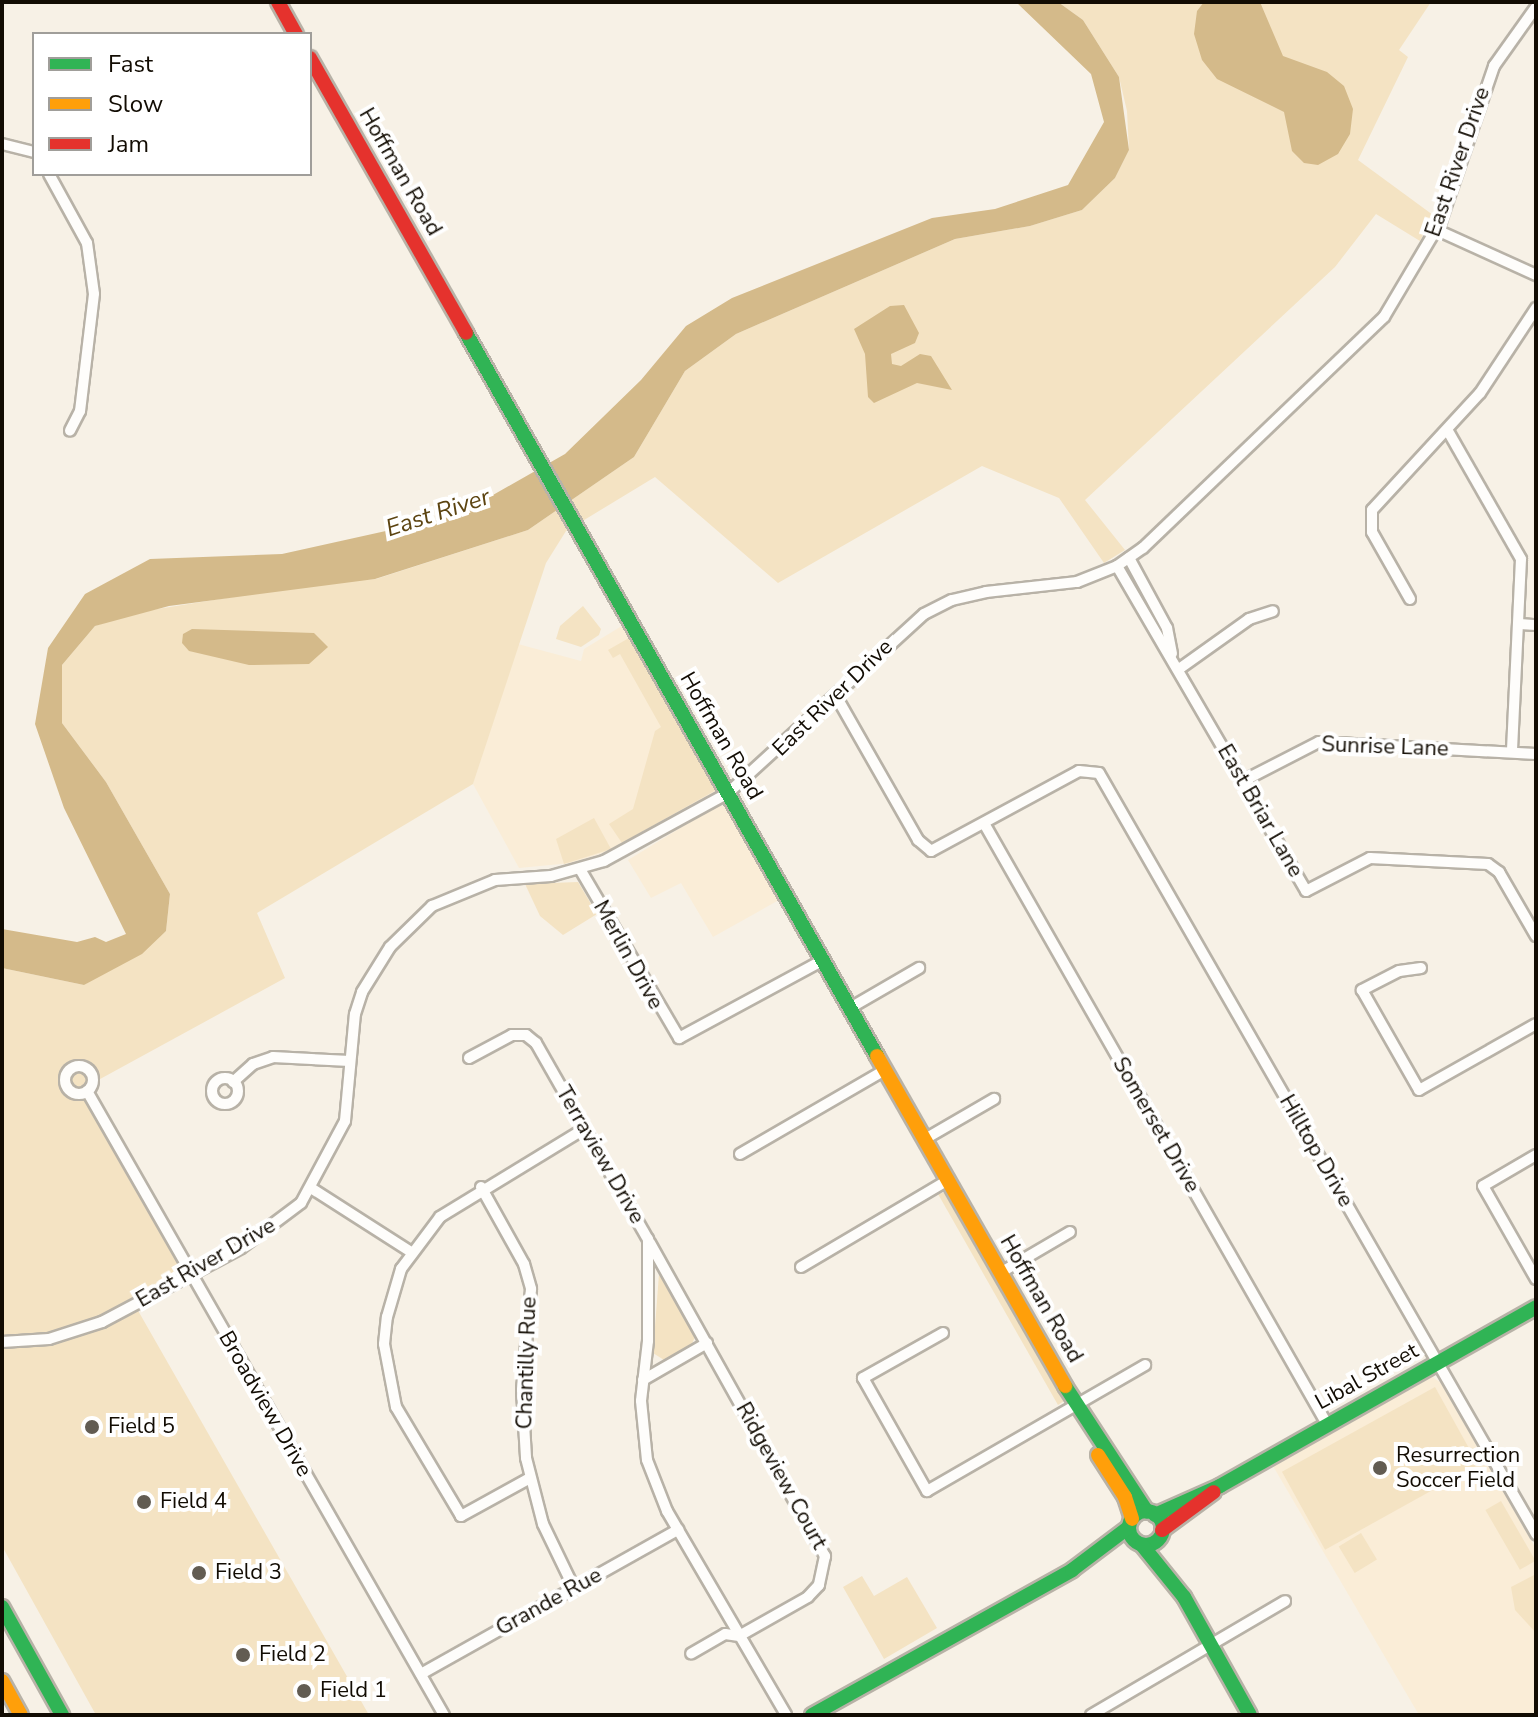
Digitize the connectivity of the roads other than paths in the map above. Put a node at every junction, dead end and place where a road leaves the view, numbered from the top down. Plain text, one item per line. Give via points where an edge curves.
1 (278, 2) edge
2 (1536, 7) edge
3 (295, 32) edge
4 (312, 62) edge
5 (2, 144) edge
6 (32, 152) edge
7 (50, 176) edge
8 (1437, 230) junction
9 (1536, 275) edge
10 (1536, 308) edge
11 (70, 431) dead end
12 (1448, 431) junction
13 (1129, 558) junction
14 (1117, 566) junction
15 (1410, 599) dead end
16 (1273, 611) dead end
17 (1520, 624) junction
18 (1536, 625) edge
19 (1172, 656) junction
20 (1179, 669) junction
21 (836, 696) junction
22 (1512, 752) junction
23 (1536, 754) edge
24 (1243, 781) junction
25 (728, 793) junction
26 (985, 825) junction
27 (580, 869) junction
28 (1536, 936) edge
29 (823, 960) junction
30 (919, 968) dead end
31 (1421, 968) dead end
32 (850, 1008) junction
33 (1536, 1024) edge
34 (469, 1058) dead end
35 (350, 1061) junction
36 (885, 1070) junction
37 (233, 1082) dead end
38 (87, 1091) dead end
39 (994, 1099) dead end
40 (584, 1129) junction
41 (925, 1139) junction
42 (740, 1154) dead end
43 (1536, 1155) edge
44 (948, 1180) junction
45 (481, 1187) junction
46 (311, 1188) junction
47 (1070, 1232) dead end
48 (648, 1239) junction
49 (411, 1252) junction
50 (801, 1267) dead end
51 (1000, 1273) junction
52 (191, 1276) junction
53 (1536, 1279) edge
54 (1536, 1307) edge
55 (943, 1333) dead end
56 (2, 1342) edge
57 (707, 1343) junction
58 (1437, 1363) junction
59 (1145, 1365) dead end
60 (643, 1380) junction
61 (1076, 1406) junction
62 (1327, 1424) junction
63 (1093, 1435) junction
64 (530, 1478) junction
65 (1220, 1486) junction
66 (1151, 1513) junction
67 (1130, 1523) junction
68 (678, 1530) junction
69 (1161, 1534) junction
70 (1536, 1534) edge
71 (1140, 1544) junction
72 (1072, 1570) junction
73 (574, 1588) junction
74 (1184, 1597) junction
75 (1285, 1601) dead end
76 (2, 1607) edge
77 (739, 1636) junction
78 (1210, 1644) junction
79 (691, 1654) dead end
80 (421, 1674) junction
81 (2, 1681) edge
82 (21, 1715) edge
83 (62, 1715) edge
84 (444, 1715) edge
85 (786, 1715) edge
86 (812, 1715) edge
87 (1091, 1715) edge
88 (1250, 1715) edge

1 - 3 main road
2 - 8 street, East River Drive via 1484,87
4 - 25 main road, Hoffman Road
5 - 6 street
7 - 11 street via 87,243 94,294 80,411
8 - 9 street
8 - 13 street, East River Drive via 1384,317
10 - 12 street via 1493,378
12 - 15 street via 1382,495 1370,520 1376,542
12 - 17 street via 1519,553
13 - 14 street, East River Drive
13 - 19 street, East Briar Lane via 1167,628
14 - 19 street, East Briar Lane
14 - 21 street, East River Drive via 1066,584 952,600 899,634
16 - 20 street via 1249,619
17 - 18 street
17 - 22 street
19 - 20 street, East Briar Lane
20 - 24 street, East Briar Lane
21 - 25 street, East River Drive
21 - 26 street via 918,840 931,851
22 - 23 street, Sunrise Lane
22 - 24 street, Sunrise Lane via 1319,742
24 - 28 street, East Briar Lane via 1306,891 1370,858 1488,864 1499,872
25 - 27 street, East River Drive via 642,844
25 - 29 main road, Hoffman Road
26 - 58 street, Hilltop Drive via 1079,771 1093,769 1103,779
26 - 62 street, Somerset Drive
27 - 29 street, Merlin Drive via 679,1038
27 - 35 street, East River Drive via 495,880 432,906 390,947 362,992
29 - 32 main road, Hoffman Road
30 - 32 street
31 - 33 street via 1399,971 1362,990 1419,1090
32 - 36 main road, Hoffman Road
34 - 40 street, Terraview Drive via 512,1035 526,1035 536,1043
35 - 37 street via 273,1057 253,1064
35 - 46 street, East River Drive via 345,1121
36 - 41 main road, Hoffman Road
36 - 42 street
38 - 52 street, Broadview Drive
39 - 41 street
40 - 45 street
40 - 48 street, Terraview Drive
41 - 44 main road, Hoffman Road
43 - 53 street via 1483,1186
44 - 50 street
44 - 51 main road, Hoffman Road
45 - 49 street via 440,1217
45 - 64 street, Chantilly Rue via 524,1264 531,1289 522,1390
46 - 49 street
46 - 52 street, East River Drive via 274,1227
47 - 51 street
48 - 57 street, Ridgeview Court
48 - 60 street, Terraview Drive via 650,1306
49 - 64 street via 392,1296 384,1344 388,1377 406,1429 461,1516
51 - 61 main road, Hoffman Road
52 - 56 street, East River Drive via 75,1332
52 - 80 street, Broadview Drive
54 - 58 main road, Libal Street
55 - 61 street via 863,1378 927,1491
57 - 60 street
57 - 77 street, Ridgeview Court via 825,1556 819,1585 808,1597
58 - 62 main road, Libal Street
58 - 70 street, Hilltop Drive
59 - 61 street
60 - 68 street, Terraview Drive via 647,1460
61 - 63 main road, Hoffman Road
62 - 65 main road, Libal Street
63 - 66 main road, Hoffman Road
63 - 67 main road, Hoffman Road
64 - 73 street, Chantilly Rue via 543,1524
65 - 66 main road, Libal Street
65 - 69 main road, Libal Street
66 - 67 main road, Libal Street
66 - 69 main road, Hoffman Road
67 - 71 main road, Hoffman Road
67 - 72 main road
68 - 73 street, Grande Rue
68 - 77 street, Terraview Drive
69 - 71 main road, Libal Street
69 - 74 main road
71 - 72 main road
71 - 74 main road
72 - 86 main road
73 - 80 street, Grande Rue
74 - 78 main road
75 - 78 street
76 - 83 main road
77 - 79 street, Ridgeview Court via 725,1634
77 - 85 street, Terraview Drive
78 - 87 street
78 - 88 main road
80 - 84 street, Broadview Drive
81 - 82 main road

